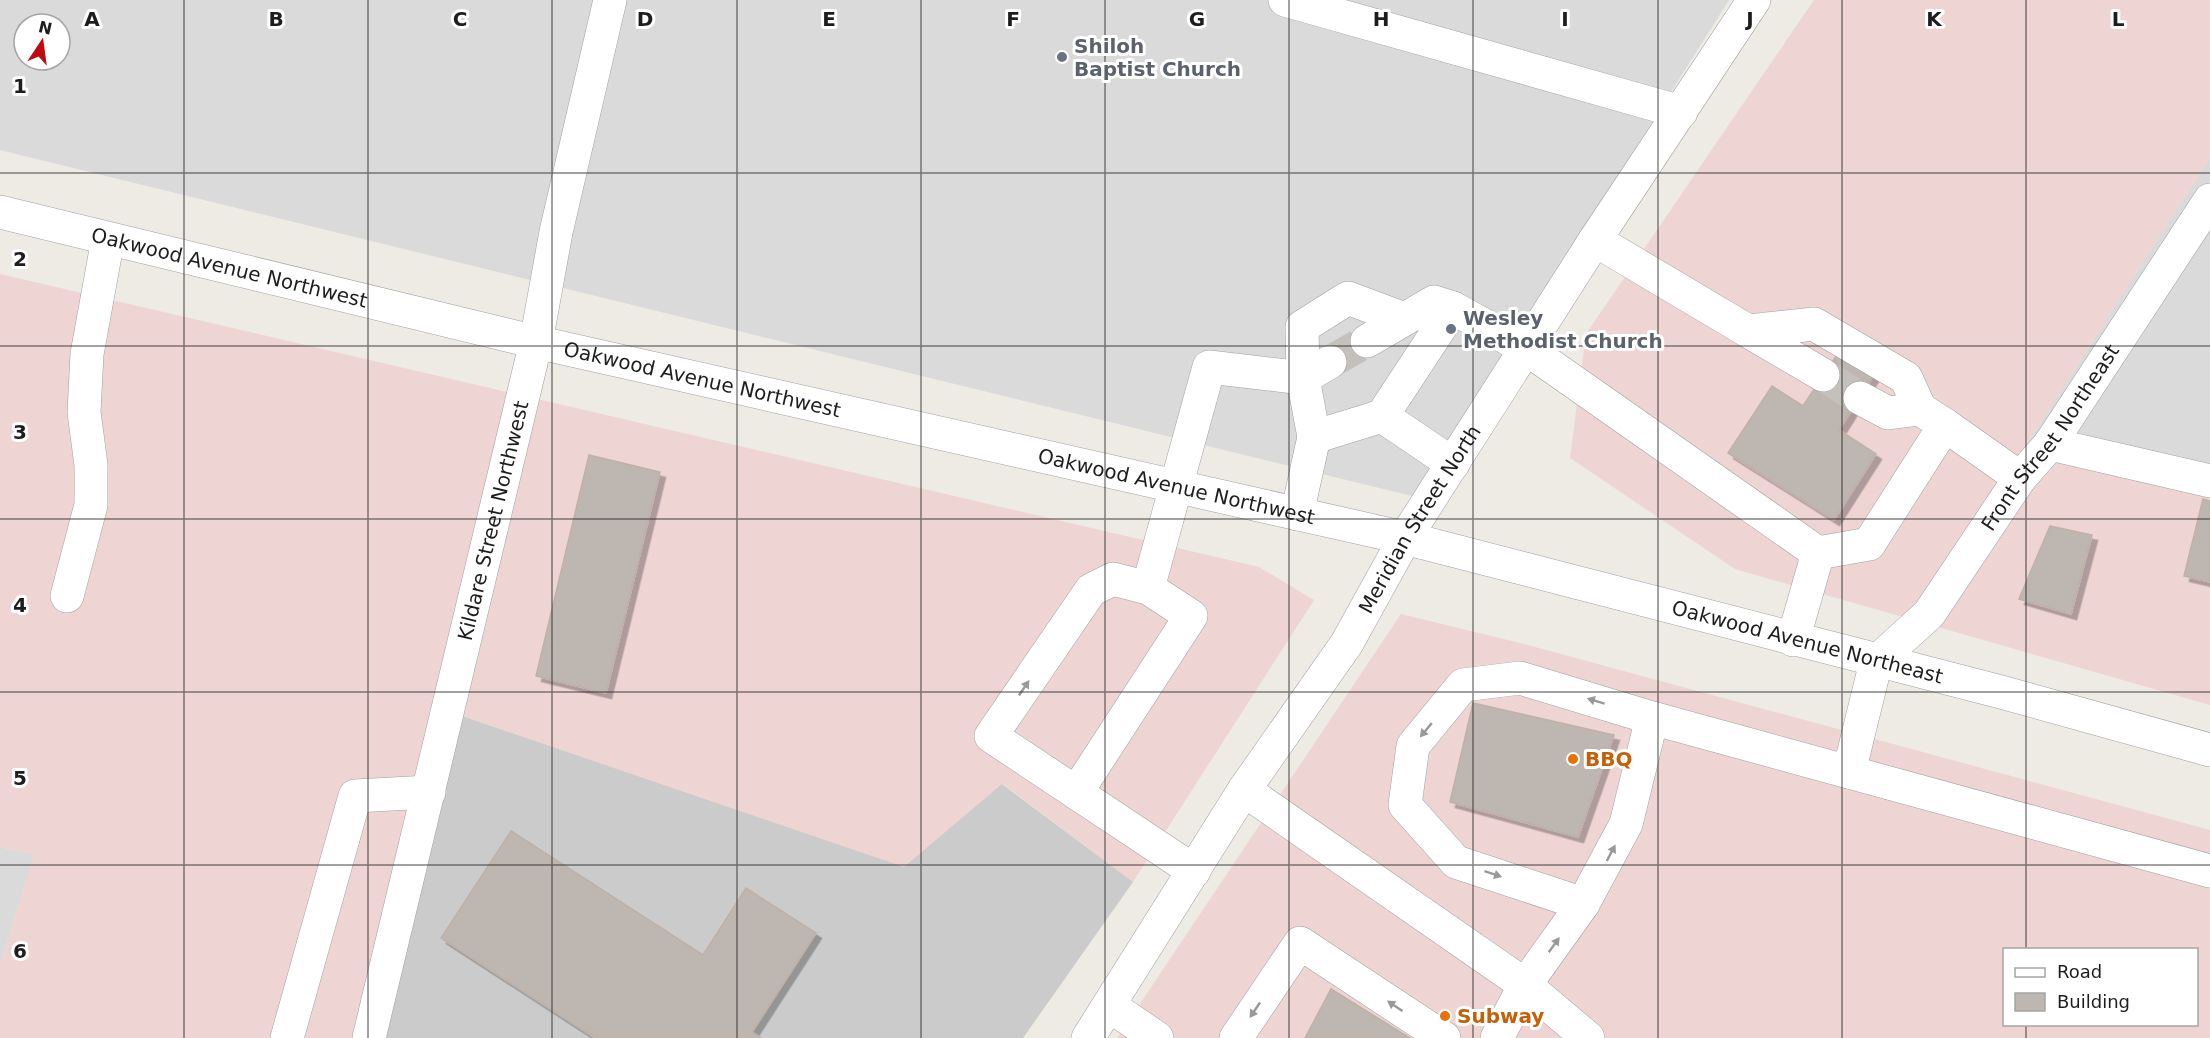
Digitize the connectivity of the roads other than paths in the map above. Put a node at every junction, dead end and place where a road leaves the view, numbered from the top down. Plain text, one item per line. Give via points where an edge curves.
1 (610, 0) edge
2 (1285, 0) edge
3 (1754, 0) edge
4 (1681, 112) junction
5 (2210, 200) edge
6 (0, 212) edge
7 (108, 239) junction
8 (1595, 240) junction
9 (1453, 308) junction
10 (1404, 319) junction
11 (1748, 331) junction
12 (1367, 340) tunnel mouth
13 (536, 342) junction
14 (1527, 349) junction
15 (1317, 370) junction
16 (1823, 375) tunnel mouth
17 (1860, 398) tunnel mouth
18 (1382, 416) junction
19 (1932, 417) junction
20 (1314, 437) junction
21 (2050, 444) junction
22 (1453, 464) junction
23 (2020, 478) junction
24 (2210, 481) edge
25 (1178, 487) junction
26 (1297, 513) junction
27 (1405, 538) junction
28 (1818, 553) junction
29 (1148, 588) junction
30 (67, 596) dead end
31 (1793, 640) junction
32 (1876, 662) junction
33 (1652, 718) junction
34 (2210, 750) edge
35 (1849, 772) junction
36 (1244, 790) junction
37 (429, 792) junction
38 (1076, 793) junction
39 (1194, 871) junction
40 (2210, 871) edge
41 (1583, 904) junction
42 (1525, 985) junction
43 (1110, 1006) junction
44 (287, 1038) edge
45 (369, 1038) edge
46 (1088, 1038) edge
47 (1157, 1038) edge
48 (1236, 1038) edge
49 (1444, 1038) edge
50 (1497, 1038) edge
51 (1588, 1038) edge

1 - 13 street, Kildare Street Northwest via 556,232
2 - 4 street
3 - 4 street, Meridian Street North
4 - 8 street, Meridian Street North
5 - 21 street, Front Street Northeast
6 - 7 street, Oakwood Avenue Northwest
7 - 13 street, Oakwood Avenue Northwest
7 - 30 street via 87,354 84,412 91,465 91,505
8 - 11 street
8 - 14 street, Meridian Street North
9 - 10 street via 1434,302
9 - 14 street
9 - 18 street
10 - 12 street
10 - 15 street via 1348,298 1302,327
11 - 16 street
11 - 19 street via 1814,324 1906,378
13 - 25 street, Oakwood Avenue Northwest
13 - 37 street, Kildare Street Northwest
14 - 22 street, Meridian Street North
14 - 28 street
15 - 20 street
15 - 25 street via 1209,367
17 - 19 street via 1888,413
18 - 20 street
18 - 22 street
19 - 23 street
19 - 28 street via 1869,544
20 - 26 street
21 - 23 street, Front Street Northeast
21 - 24 street
22 - 27 street, Meridian Street North
23 - 32 street, Front Street Northeast via 1929,614
25 - 26 street, Oakwood Avenue Northwest
25 - 29 street
26 - 27 street, Oakwood Avenue Northwest
27 - 31 street, Oakwood Avenue Northeast
27 - 36 street, Meridian Street North via 1347,643
28 - 31 street
29 - 38 street via 1191,616
38 -> 29 street via 991,736 1090,590 1113,579
31 - 32 street, Oakwood Avenue Northeast
32 - 34 street, Oakwood Avenue Northeast
32 - 35 street
33 - 35 street
41 -> 33 street via 1626,824
33 -> 41 street via 1520,678 1463,685 1413,746 1405,805 1456,862
35 - 40 street
36 - 39 street, Meridian Street North
36 - 42 street
37 - 44 street via 355,796
37 - 45 street, Kildare Street Northwest
38 - 39 street
39 - 43 street, Meridian Street North
42 -> 41 street
42 - 50 street
42 - 51 street
43 - 46 street, Meridian Street North
43 - 47 street
49 -> 48 street via 1300,943

